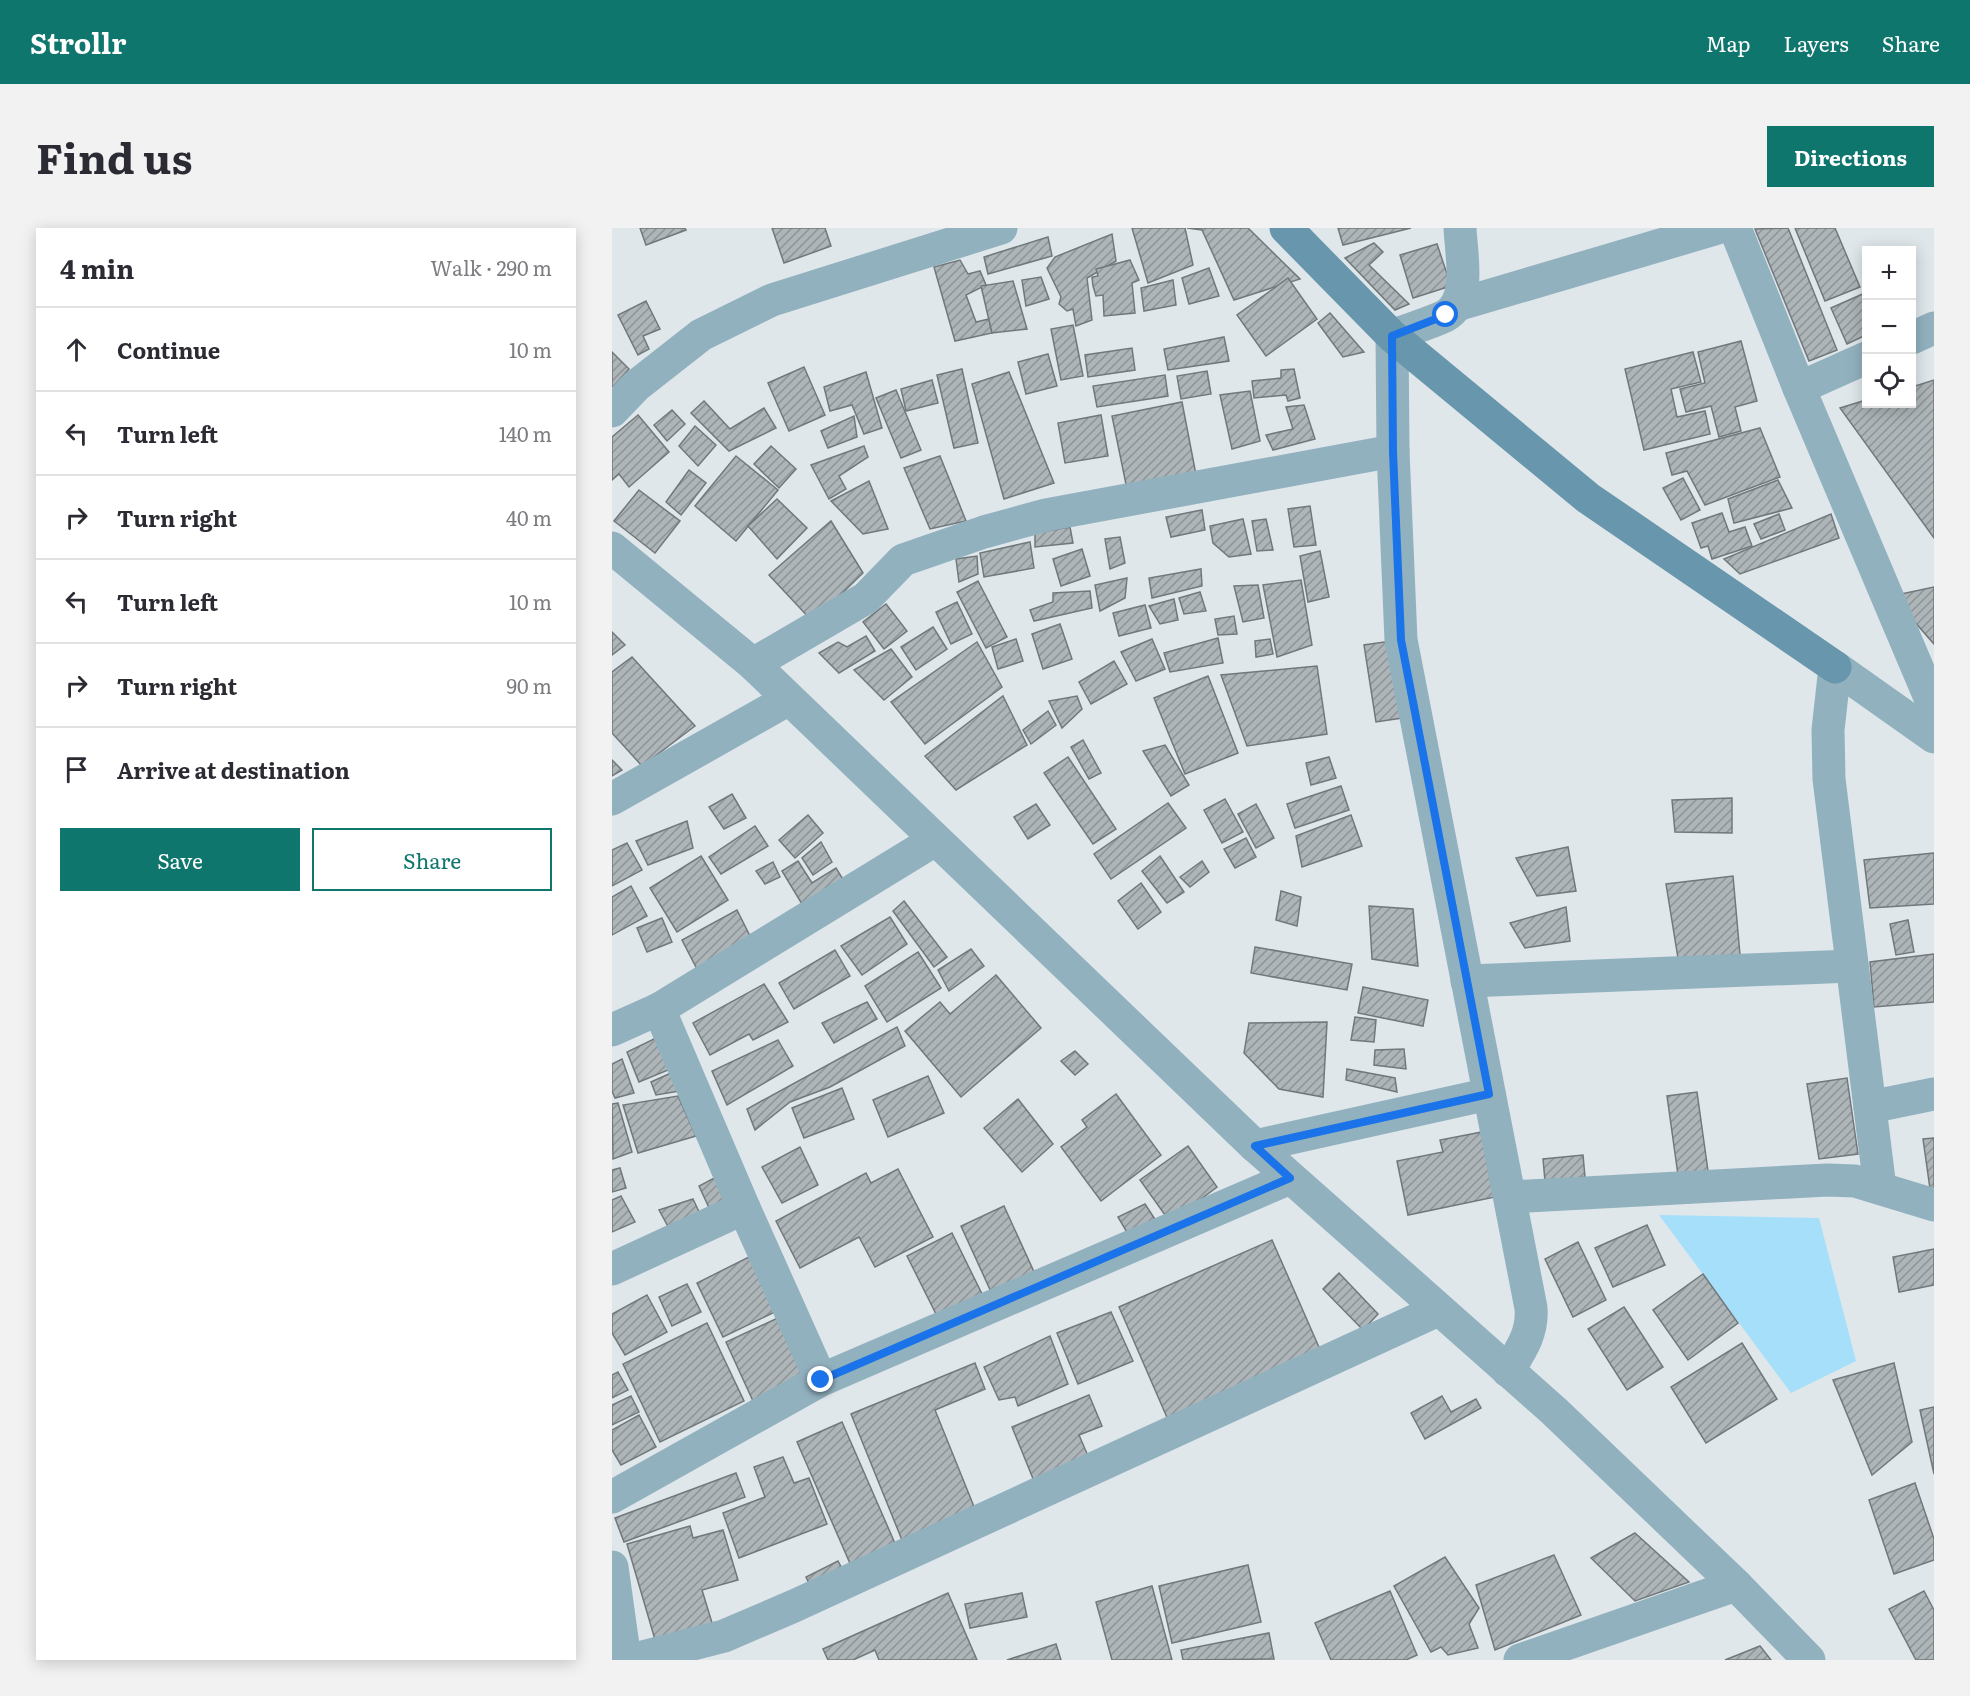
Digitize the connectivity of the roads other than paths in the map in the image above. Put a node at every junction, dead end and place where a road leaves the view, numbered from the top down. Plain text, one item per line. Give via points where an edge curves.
1 (1001, 228) edge
2 (1286, 228) edge
3 (1460, 228) edge
4 (1718, 228) edge
5 (1735, 228) edge
6 (1457, 305) junction
7 (1934, 328) edge
8 (1392, 336) junction
9 (1916, 336) edge
10 (1862, 360) edge
11 (1798, 388) junction
12 (612, 411) edge
13 (1393, 452) junction
14 (612, 548) edge
15 (753, 664) junction
16 (1835, 667) junction
17 (789, 699) junction
18 (1934, 707) edge
19 (1934, 737) edge
20 (612, 799) edge
21 (935, 840) junction
22 (1852, 966) junction
23 (1467, 981) junction
24 (659, 1009) junction
25 (612, 1030) edge
26 (1489, 1094) junction
27 (1934, 1094) edge
28 (1870, 1107) junction
29 (1255, 1146) junction
30 (1290, 1178) junction
31 (1880, 1188) junction
32 (1510, 1197) junction
33 (1934, 1205) edge
34 (744, 1208) junction
35 (612, 1269) edge
36 (1438, 1310) junction
37 (1508, 1371) junction
38 (821, 1380) junction
39 (612, 1497) edge
40 (612, 1567) edge
41 (1736, 1585) junction
42 (625, 1660) edge
43 (631, 1660) edge
44 (1520, 1660) edge
45 (1809, 1660) edge

1 - 12 street via 772,300 701,335 636,386
2 - 8 street
3 - 6 street via 1463,283
4 - 6 street
5 - 11 street
6 - 8 street via 1446,315
7 - 9 street
8 - 13 street
8 - 16 street via 1588,498
10 - 11 street
11 - 18 street
13 - 15 street via 1046,515 984,532 903,560 866,598
13 - 23 street via 1401,640
14 - 15 street
15 - 17 street
16 - 19 street
16 - 22 street via 1828,730 1828,779
17 - 20 street
17 - 21 street
21 - 24 street
21 - 29 street
22 - 23 street
22 - 28 street
23 - 26 street
24 - 25 street
24 - 34 street
26 - 29 street
26 - 32 street
27 - 28 street
28 - 31 street
29 - 30 street
30 - 36 street
30 - 38 street
31 - 32 street via 1855,1181 1827,1180
31 - 33 street
32 - 37 street via 1532,1324
34 - 35 street
34 - 38 street
36 - 37 street
36 - 43 street via 794,1606 723,1636
37 - 41 street via 1554,1410
38 - 39 street
40 - 42 street
41 - 44 street
41 - 45 street

